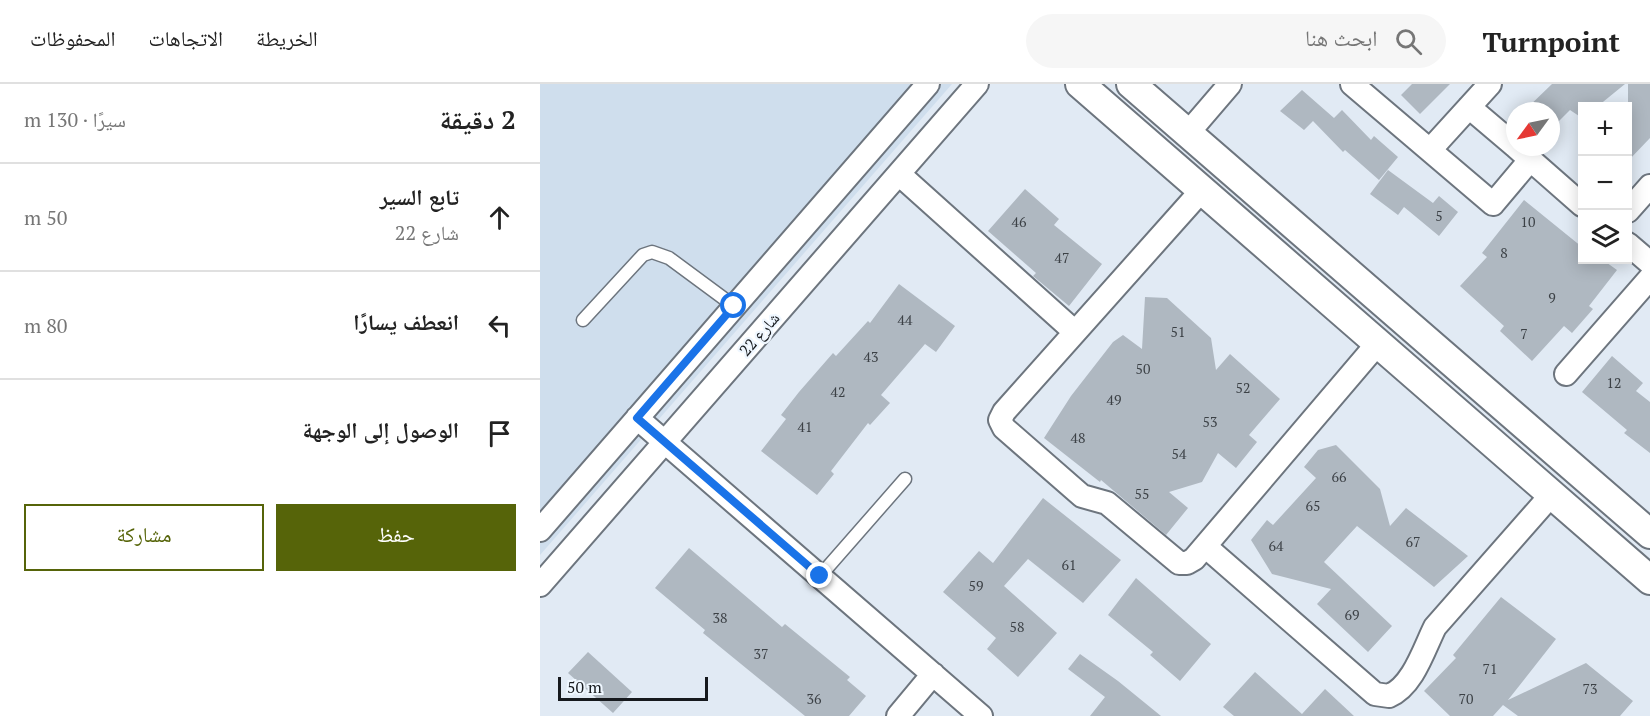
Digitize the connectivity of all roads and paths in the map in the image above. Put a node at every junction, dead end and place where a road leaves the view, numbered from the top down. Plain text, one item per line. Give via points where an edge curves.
1 (928, 84) edge
2 (977, 84) edge
3 (1080, 84) edge
4 (1131, 84) edge
5 (1230, 84) edge
6 (1352, 84) edge
7 (1490, 84) edge
8 (1469, 107) junction
9 (1188, 133) junction
10 (1506, 139) edge
11 (1430, 150) junction
12 (1517, 156) edge
13 (1526, 156) edge
14 (899, 174) junction
15 (1650, 186) edge
16 (1202, 190) junction
17 (1578, 202) edge
18 (1629, 210) edge
19 (1632, 247) edge
20 (1650, 263) edge
21 (1650, 278) edge
22 (734, 306) junction
23 (583, 320) dead end
24 (1075, 332) junction
25 (1378, 343) junction
26 (1566, 374) dead end
27 (637, 418) junction
28 (665, 442) junction
29 (905, 479) dead end
30 (1552, 494) junction
31 (540, 530) edge
32 (1650, 534) edge
33 (1205, 546) junction
34 (820, 576) junction
35 (1650, 580) edge
36 (540, 585) edge
37 (933, 674) junction
38 (898, 716) edge
39 (981, 716) edge

1 - 22 street
2 - 14 street, شارع 22
3 - 16 street
4 - 9 street
5 - 9 street
6 - 11 street
7 - 8 street
8 - 10 street
8 - 11 street
9 - 32 street
11 - 12 street via 1493,204
13 - 17 street
14 - 24 street
14 - 28 street, شارع 22
15 - 18 street
16 - 24 street
16 - 25 street
19 - 20 street
21 - 26 street
22 - 23 lane via 669,258 652,252 644,255
22 - 27 street
24 - 33 street via 1004,412 1001,424 1083,496 1107,503 1179,563 1191,561
25 - 30 street
25 - 33 street
27 - 28 street
27 - 31 street
28 - 34 street
28 - 36 street, شارع 22
29 - 34 lane
30 - 33 street via 1435,627 1429,644 1401,688 1389,696 1375,694
30 - 35 street
34 - 37 street
37 - 38 street
37 - 39 street

